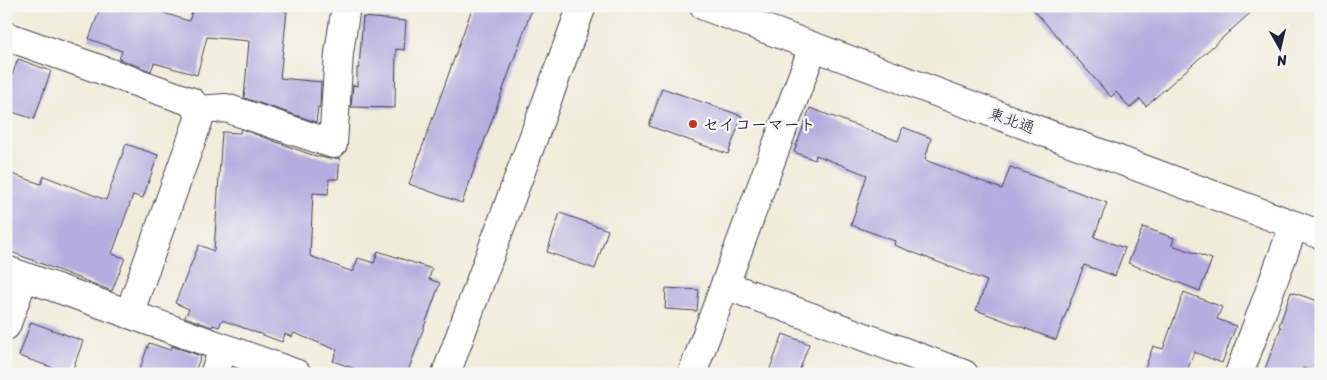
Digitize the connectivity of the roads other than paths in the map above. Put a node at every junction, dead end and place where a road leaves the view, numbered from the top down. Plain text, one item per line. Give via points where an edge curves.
1 (346, 6) edge
2 (582, 6) edge
3 (704, 6) edge
4 (6, 36) edge
5 (813, 47) junction
6 (198, 110) junction
7 (1294, 225) junction
8 (1321, 235) edge
9 (15, 274) edge
10 (725, 285) junction
11 (129, 314) junction
12 (6, 326) edge
13 (224, 348) junction
14 (214, 374) edge
15 (297, 374) edge
16 (446, 374) edge
17 (692, 374) edge
18 (964, 374) edge
19 (1239, 374) edge

1 - 6 street via 339,53 333,144 226,108
2 - 16 street
3 - 5 street, 東北通
4 - 6 street via 192,102
5 - 7 street, 東北通
5 - 10 street
6 - 11 street via 199,119
7 - 8 street, 東北通
7 - 19 street
9 - 11 street
9 - 12 street
10 - 17 street
10 - 18 street
11 - 13 street
13 - 14 street
13 - 15 street

